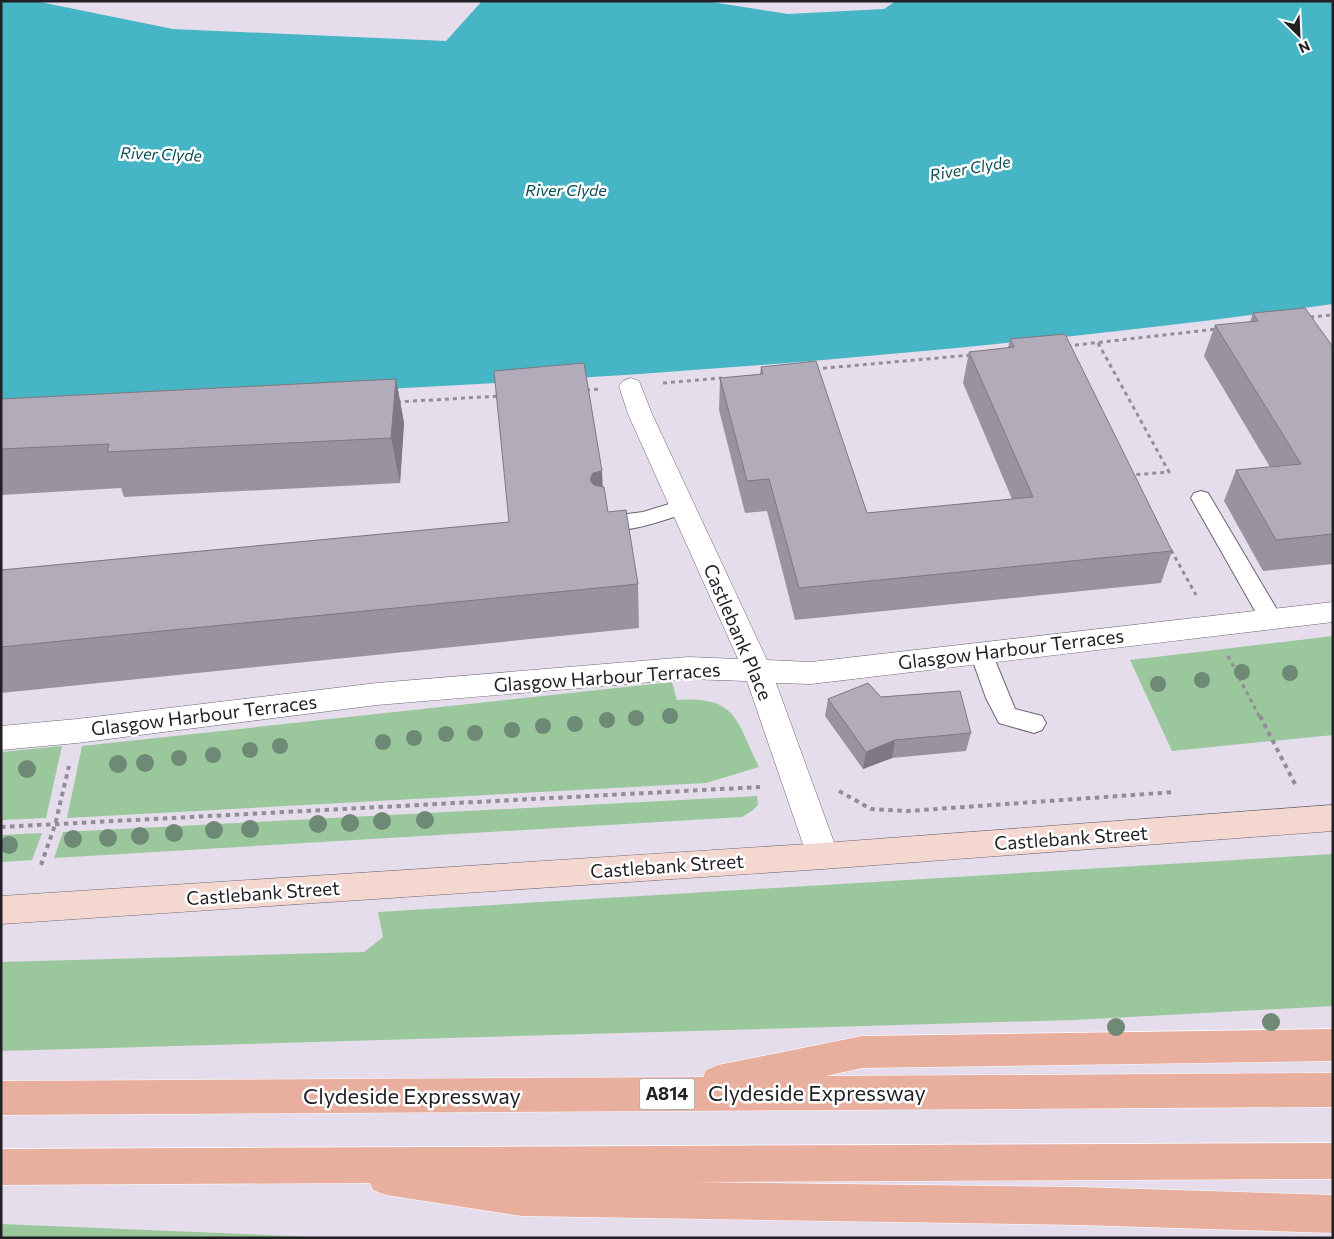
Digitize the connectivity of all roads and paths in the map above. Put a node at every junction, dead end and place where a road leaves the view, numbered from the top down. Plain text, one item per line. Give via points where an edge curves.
1 (1333, 315) edge
2 (1315, 317) dead end
3 (1098, 343) dead end
4 (631, 386) dead end
5 (1134, 484) edge
6 (1201, 498) dead end
7 (682, 507) junction
8 (605, 523) edge
9 (1166, 542) edge
10 (1333, 612) edge
11 (1271, 619) junction
12 (1213, 626) junction
13 (981, 653) junction
14 (757, 670) junction
15 (1034, 723) dead end
16 (77, 731) junction
17 (1, 738) edge
18 (1304, 783) dead end
19 (1295, 784) junction
20 (1285, 785) dead end
21 (798, 786) junction
22 (1186, 791) dead end
23 (1333, 818) edge
24 (55, 825) junction
25 (1, 827) edge
26 (823, 856) junction
27 (41, 864) dead end
28 (1, 910) edge
29 (1333, 1045) edge
30 (1333, 1090) edge
31 (660, 1094) junction
32 (1, 1098) edge
33 (1333, 1161) edge
34 (300, 1164) junction
35 (1, 1166) edge
36 (1333, 1214) edge

1 - 2 path
3 - 5 path via 1169,472 1129,475
4 - 7 street, Castlebank Place via 640,414
6 - 11 lane
7 - 8 lane via 643,519
7 - 14 street, Castlebank Place
9 - 12 path
10 - 11 street, Glasgow Harbour Terraces
11 - 12 street, Glasgow Harbour Terraces
12 - 13 street, Glasgow Harbour Terraces
12 - 19 path
13 - 14 street, Glasgow Harbour Terraces via 811,673
13 - 15 lane via 1007,716
14 - 16 street, Glasgow Harbour Terraces via 688,668 417,690
14 - 21 street, Castlebank Place
16 - 17 street, Glasgow Harbour Terraces
16 - 24 path
18 - 19 path
19 - 20 path
21 - 22 path via 828,782 846,797 871,809 908,810
21 - 24 path via 774,790 755,785
21 - 26 street, Castlebank Place
23 - 26 street, Castlebank Street
24 - 25 path
24 - 27 path
26 - 28 street, Castlebank Street
29 - 31 main road via 862,1052
30 - 31 main road, Clydeside Expressway / A814
31 - 32 main road, Clydeside Expressway / A814
33 - 34 main road
34 - 35 main road
34 - 36 main road via 521,1198 1078,1206

